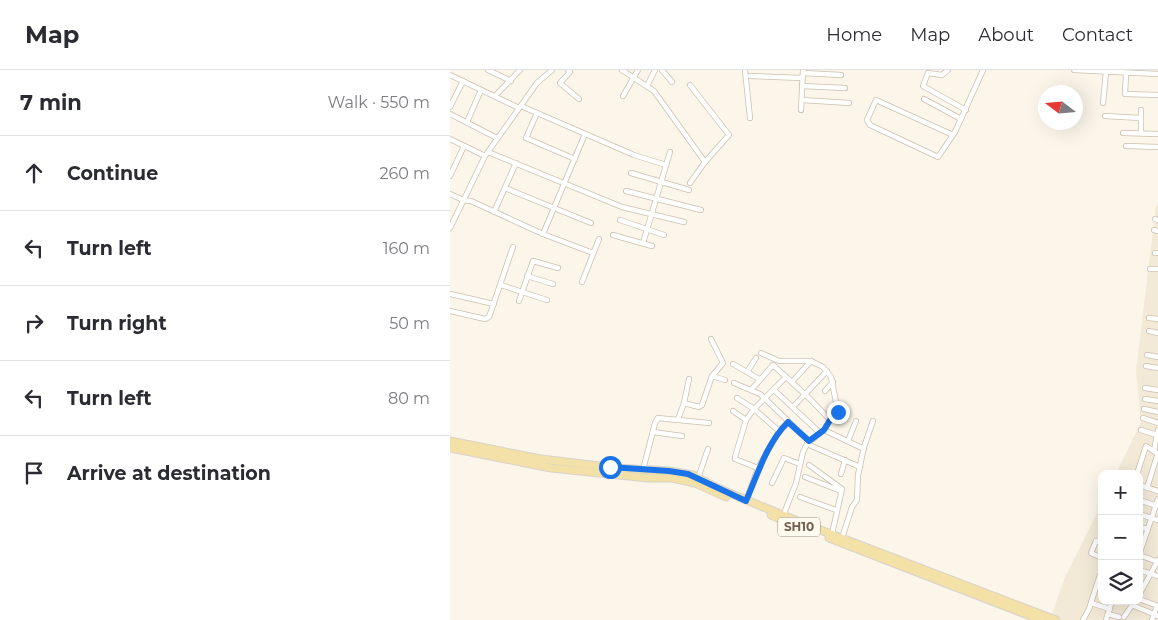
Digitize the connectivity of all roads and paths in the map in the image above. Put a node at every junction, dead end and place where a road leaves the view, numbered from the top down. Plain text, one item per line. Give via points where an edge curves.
1 (490, 70) edge
2 (520, 70) edge
3 (552, 70) edge
4 (568, 70) edge
5 (622, 70) edge
6 (638, 70) edge
7 (655, 70) edge
8 (662, 70) edge
9 (745, 70) edge
10 (948, 70) edge
11 (983, 70) edge
12 (1074, 70) edge
13 (1097, 71) edge
14 (830, 72) edge
15 (1106, 72) junction
16 (1146, 72) edge
17 (1126, 73) junction
18 (803, 74) edge
19 (841, 74) dead end
20 (1158, 74) edge
21 (450, 76) edge
22 (750, 76) dead end
23 (633, 78) junction
24 (462, 81) junction
25 (510, 81) junction
26 (672, 82) dead end
27 (690, 85) dead end
28 (647, 86) junction
29 (802, 86) junction
30 (845, 88) dead end
31 (481, 90) junction
32 (934, 93) junction
33 (1158, 95) edge
34 (495, 96) junction
35 (623, 96) dead end
36 (579, 99) dead end
37 (802, 100) junction
38 (1103, 102) dead end
39 (848, 103) dead end
40 (450, 107) edge
41 (520, 107) junction
42 (801, 110) dead end
43 (966, 110) junction
44 (1141, 110) dead end
45 (537, 113) junction
46 (450, 114) edge
47 (1105, 116) dead end
48 (750, 118) dead end
49 (1141, 118) junction
50 (961, 119) junction
51 (467, 122) junction
52 (1123, 133) dead end
53 (1141, 133) junction
54 (585, 134) junction
55 (1158, 134) edge
56 (953, 135) junction
57 (497, 138) junction
58 (450, 139) edge
59 (464, 146) junction
60 (1126, 146) dead end
61 (1158, 147) edge
62 (670, 152) dead end
63 (486, 154) junction
64 (574, 159) junction
65 (705, 162) junction
66 (516, 163) junction
67 (452, 165) edge
68 (666, 165) junction
69 (631, 173) dead end
70 (450, 176) edge
71 (661, 181) junction
72 (564, 183) junction
73 (690, 183) dead end
74 (505, 188) junction
75 (689, 190) dead end
76 (626, 191) dead end
77 (450, 194) edge
78 (656, 199) junction
79 (463, 200) junction
80 (553, 208) junction
81 (702, 210) dead end
82 (494, 212) junction
83 (651, 215) junction
84 (452, 219) edge
85 (620, 220) dead end
86 (684, 222) dead end
87 (591, 224) dead end
88 (450, 228) edge
89 (647, 230) junction
90 (543, 234) junction
91 (664, 234) dead end
92 (613, 235) dead end
93 (599, 239) dead end
94 (643, 243) junction
95 (652, 246) dead end
96 (514, 248) dead end
97 (593, 253) junction
98 (558, 268) dead end
99 (1150, 269) dead end
100 (1158, 269) edge
101 (527, 276) junction
102 (582, 282) dead end
103 (553, 284) dead end
104 (500, 285) junction
105 (521, 291) junction
106 (450, 294) edge
107 (548, 300) dead end
108 (519, 301) dead end
109 (494, 304) junction
110 (450, 311) edge
111 (1149, 318) dead end
112 (1158, 319) edge
113 (1149, 331) dead end
114 (1158, 333) edge
115 (712, 339) dead end
116 (761, 353) dead end
117 (1147, 355) dead end
118 (1158, 357) edge
119 (756, 358) dead end
120 (811, 361) junction
121 (733, 364) dead end
122 (1146, 366) dead end
123 (1158, 368) edge
124 (827, 371) junction
125 (747, 372) junction
126 (712, 376) junction
127 (786, 377) junction
128 (689, 379) dead end
129 (760, 379) junction
130 (726, 380) dead end
131 (792, 382) junction
132 (833, 382) junction
133 (734, 383) dead end
134 (1145, 388) dead end
135 (751, 390) junction
136 (774, 390) junction
137 (1158, 390) edge
138 (825, 392) dead end
139 (804, 394) junction
140 (737, 398) dead end
141 (1145, 398) dead end
142 (765, 399) junction
143 (1158, 401) edge
144 (684, 403) junction
145 (793, 407) junction
146 (754, 409) junction
147 (1144, 409) dead end
148 (733, 411) dead end
149 (1158, 412) edge
150 (1143, 418) dead end
151 (678, 419) junction
152 (746, 420) junction
153 (830, 420) junction
154 (856, 421) dead end
155 (873, 421) dead end
156 (788, 422) junction
157 (709, 423) dead end
158 (1158, 423) edge
159 (1141, 430) dead end
160 (779, 431) junction
161 (821, 431) junction
162 (653, 432) junction
163 (1158, 432) edge
164 (682, 436) dead end
165 (450, 441) edge
166 (848, 441) junction
167 (808, 442) junction
168 (450, 448) edge
169 (708, 449) dead end
170 (864, 449) junction
171 (1157, 453) edge
172 (846, 460) junction
173 (800, 464) junction
174 (809, 464) dead end
175 (860, 467) junction
176 (758, 468) junction
177 (643, 470) junction
178 (1138, 470) edge
179 (841, 474) dead end
180 (805, 477) dead end
181 (698, 478) junction
182 (772, 482) dead end
183 (1143, 486) edge
184 (1147, 488) junction
185 (842, 491) junction
186 (1158, 491) edge
187 (800, 496) dead end
188 (1158, 500) edge
189 (746, 501) junction
190 (1143, 501) edge
191 (1157, 506) edge
192 (758, 508) junction
193 (836, 510) junction
194 (1142, 515) edge
195 (784, 516) junction
196 (1152, 518) junction
197 (1158, 520) edge
198 (1143, 528) edge
199 (1148, 529) junction
200 (832, 534) junction
201 (842, 538) junction
202 (1098, 542) edge
203 (1143, 543) edge
204 (1098, 556) edge
205 (1143, 556) edge
206 (1158, 561) edge
207 (1143, 571) edge
208 (1150, 574) junction
209 (1158, 576) edge
210 (1098, 583) edge
211 (1143, 587) edge
212 (1095, 590) junction
213 (1098, 591) edge
214 (1143, 601) edge
215 (1091, 603) junction
216 (1111, 605) edge
217 (1132, 605) edge
218 (1137, 605) edge
219 (1157, 606) edge
220 (1109, 612) junction
221 (1155, 617) edge
222 (1041, 620) edge
223 (1056, 620) edge
224 (1083, 620) edge
225 (1106, 620) edge

1 - 25 street
2 - 25 street
3 - 41 street via 537,83
4 - 36 street via 570,72 560,83
5 - 23 street
6 - 23 street
7 - 28 street
8 - 26 street
9 - 48 street
10 - 32 street via 942,75 926,75 923,86
11 - 43 street
12 - 13 street
13 - 15 street
14 - 18 street
14 - 19 street
15 - 17 street
15 - 38 street
16 - 17 street
16 - 20 street
17 - 33 street via 1125,94
18 - 22 street
18 - 29 street
21 - 24 street
23 - 28 street
23 - 35 street
24 - 31 street
24 - 40 street
25 - 34 street
27 - 65 street via 729,135
28 - 65 street via 654,91
29 - 30 street
29 - 37 street
31 - 34 street
31 - 51 street
32 - 43 street
32 - 50 street via 927,100
34 - 41 street
37 - 39 street
37 - 42 street
41 - 45 street
41 - 57 street
43 - 50 street
44 - 49 street
45 - 54 street
45 - 64 street via 526,138
46 - 51 street
47 - 49 street
49 - 53 street
50 - 56 street
51 - 57 street
52 - 53 street
53 - 55 street
54 - 64 street
54 - 68 street
56 - 56 street via 876,100 867,120 870,125 938,157
57 - 63 street
58 - 59 street
59 - 63 street
59 - 67 street
60 - 61 street
62 - 68 street
63 - 66 street
63 - 79 street
64 - 72 street
65 - 73 street
66 - 72 street
66 - 74 street
67 - 70 street
68 - 71 street
69 - 71 street
71 - 75 street
71 - 78 street
72 - 80 street
72 - 83 street
74 - 80 street
74 - 82 street
76 - 78 street
77 - 79 street
78 - 81 street
78 - 83 street
79 - 82 street
79 - 84 street
80 - 87 street
80 - 90 street
82 - 90 street
83 - 86 street
83 - 89 street
84 - 88 street
85 - 89 street
89 - 91 street
89 - 94 street
90 - 97 street
92 - 94 street
93 - 97 street
94 - 95 street
96 - 104 street
97 - 102 street
98 - 101 street via 535,261
99 - 100 street
101 - 103 street
101 - 105 street
104 - 105 street
104 - 109 street
105 - 107 street
105 - 108 street
106 - 109 street
109 - 110 street via 490,317 485,319
111 - 112 street
113 - 114 street
115 - 126 street via 724,363
116 - 120 street via 779,361
117 - 118 street
119 - 125 street
120 - 124 street
120 - 131 street
121 - 125 street
122 - 123 street
124 - 132 street
124 - 139 street
125 - 129 street
126 - 130 street
126 - 144 street via 702,405
127 - 129 street via 773,364
127 - 131 street
127 - 136 street
128 - 144 street
129 - 135 street
131 - 139 street
132 - 138 street
132 - 153 street via 838,412
133 - 135 street
134 - 137 street
135 - 142 street
136 - 142 street
136 - 145 street
139 - 145 street
139 - 153 street
140 - 146 street
141 - 143 street
142 - 146 street
142 - 156 street
144 - 151 street
145 - 161 street
146 - 152 street
146 - 160 street
147 - 149 street
148 - 152 street
150 - 158 street
151 - 157 street
151 - 162 street via 658,418
152 - 176 street via 735,458
153 - 161 street
154 - 166 street
155 - 170 street
156 - 160 street
156 - 167 street
159 - 163 street
160 - 176 street
161 - 166 street
161 - 167 street
162 - 164 street
162 - 177 street
163 - 171 street
165 - 177 main road, SH10 via 541,459
166 - 170 street
167 - 172 street
167 - 173 street
168 - 192 main road, SH10 via 551,468 672,478 695,483
169 - 181 street
170 - 175 street
171 - 178 street via 1146,446
171 - 184 street
172 - 175 street
172 - 179 street
173 - 182 street via 784,458
173 - 195 street
174 - 185 street
175 - 201 street via 856,500
176 - 189 street
177 - 181 main road, SH10 via 682,473
180 - 185 street
181 - 189 main road, SH10
183 - 184 street
184 - 186 street
185 - 193 street
187 - 193 street
188 - 191 street
189 - 192 main road, SH10
190 - 191 street
191 - 196 street
192 - 195 main road, SH10
192 - 222 main road, SH10
193 - 200 street
194 - 196 street
195 - 200 main road, SH10
196 - 197 street
196 - 199 street
198 - 199 street
199 - 203 street
200 - 201 main road, SH10
201 - 223 main road, SH10
202 - 204 street via 1091,553
205 - 206 street
206 - 208 street
207 - 208 street
208 - 209 street
208 - 211 street
210 - 212 street
212 - 213 street
212 - 215 street
214 - 219 street
215 - 220 street
215 - 224 street
216 - 220 street
217 - 220 street via 1121,617
218 - 221 street
219 - 221 street
220 - 225 street

